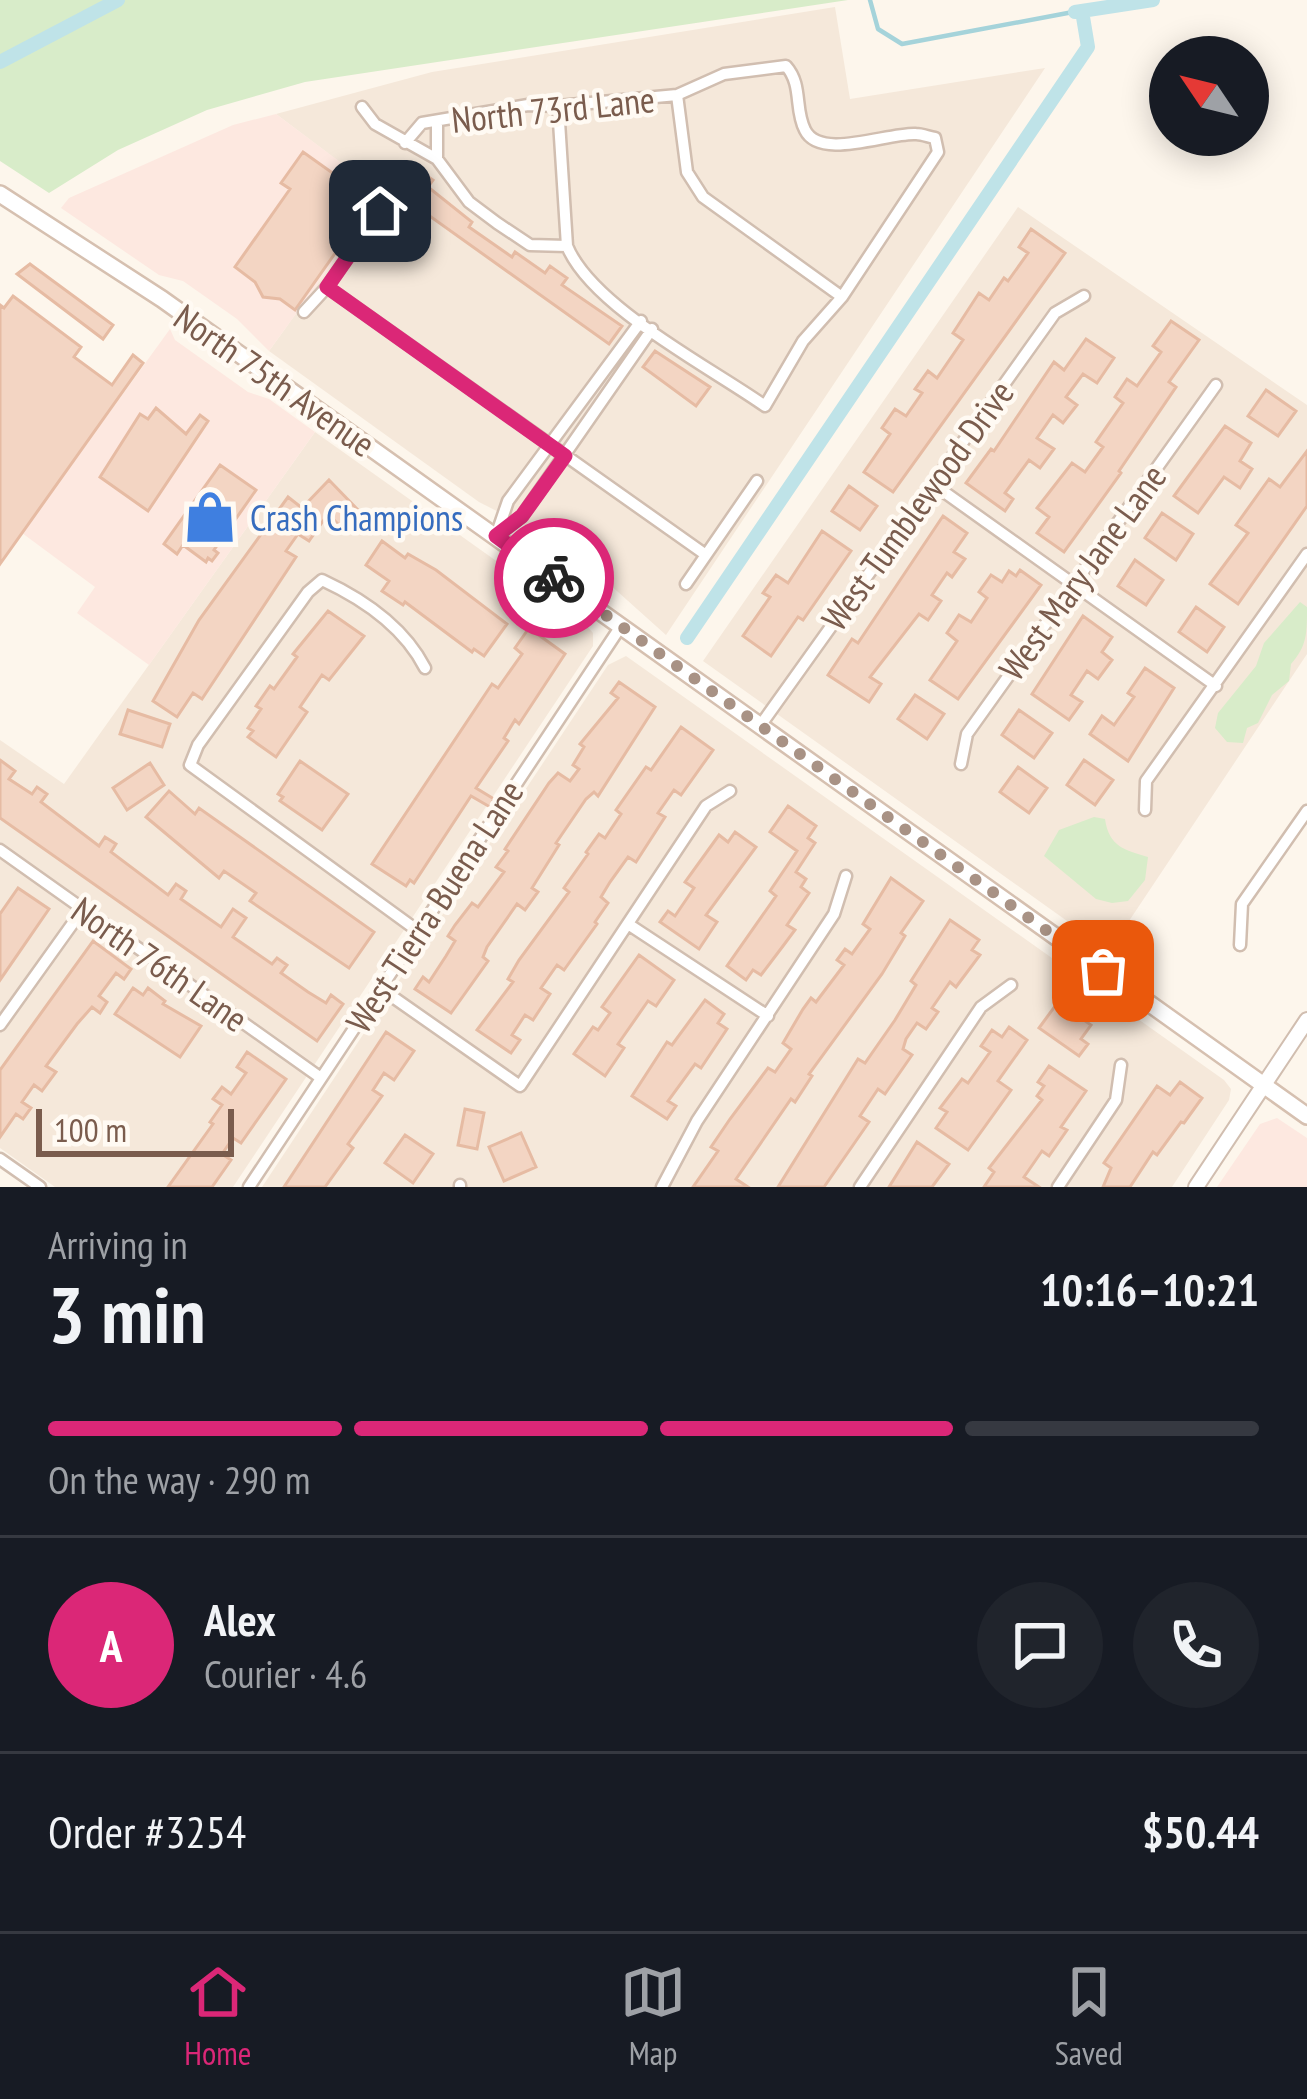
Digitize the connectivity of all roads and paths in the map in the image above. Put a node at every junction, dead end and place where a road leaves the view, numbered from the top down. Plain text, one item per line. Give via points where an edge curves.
1 (677, 95) junction
2 (558, 106) junction
3 (362, 107) dead end
4 (436, 122) junction
5 (405, 143) junction
6 (437, 160) junction
7 (0, 194) edge
8 (380, 211) dead end
9 (567, 246) junction
10 (327, 287) junction
11 (1084, 296) dead end
12 (842, 297) junction
13 (304, 312) dead end
14 (646, 325) junction
15 (603, 367) junction
16 (620, 380) junction
17 (1216, 385) dead end
18 (549, 444) junction
19 (565, 456) junction
20 (757, 481) dead end
21 (933, 484) junction
22 (496, 536) junction
23 (1307, 554) edge
24 (706, 555) junction
25 (686, 584) dead end
26 (1072, 584) junction
27 (621, 626) junction
28 (425, 668) dead end
29 (1216, 686) junction
30 (760, 726) junction
31 (961, 764) dead end
32 (730, 791) dead end
33 (1145, 810) dead end
34 (1307, 811) edge
35 (0, 850) edge
36 (846, 876) dead end
37 (82, 909) junction
38 (628, 924) junction
39 (418, 931) junction
40 (1240, 945) dead end
41 (1011, 985) dead end
42 (380, 988) junction
43 (768, 1016) junction
44 (1307, 1020) edge
45 (0, 1024) edge
46 (1121, 1065) dead end
47 (321, 1078) junction
48 (1264, 1086) junction
49 (1307, 1116) edge
50 (0, 1159) edge
51 (40, 1187) edge
52 (249, 1187) edge
53 (662, 1187) edge
54 (860, 1187) edge
55 (1058, 1187) edge
56 (1196, 1187) edge

1 - 2 street, North 73rd Lane
1 - 12 street via 687,172 703,197
1 - 12 street, North 73rd Lane via 724,74 786,66 816,142 935,138 938,152
2 - 4 street, North 73rd Lane
2 - 9 street
3 - 5 street
4 - 5 street, North 73rd Lane via 422,124
4 - 6 street
5 - 6 street
6 - 9 street via 469,202 530,245
7 - 22 main road, North 75th Avenue
8 - 10 street
9 - 14 street via 586,279
10 - 13 street
10 - 18 street
11 - 21 street, West Tumblewood Drive via 1054,313
12 - 14 street via 803,341 765,406
14 - 15 street
14 - 16 street
15 - 16 street
15 - 18 street
16 - 19 street
17 - 26 street, West Mary Jane Lane
18 - 19 street
18 - 22 street via 505,505
19 - 22 street via 522,516
19 - 24 street
20 - 24 street
21 - 26 street
21 - 30 street, West Tumblewood Drive
22 - 27 main road, North 75th Avenue
23 - 29 street
24 - 25 street
26 - 29 street
26 - 31 street, West Mary Jane Lane via 967,734
27 - 30 main road, North 75th Avenue
27 - 39 street, West Tierra Buena Lane
28 - 39 street via 409,638 322,580 190,765
29 - 33 street via 1147,782
30 - 48 main road, North 75th Avenue
32 - 38 street via 706,806
34 - 40 street via 1243,904
35 - 37 street, North 76th Lane
36 - 43 street via 834,914
37 - 45 street
37 - 47 street, North 76th Lane
38 - 42 street via 520,1086
38 - 43 street
39 - 42 street, West Tierra Buena Lane
41 - 54 street via 981,1007
42 - 47 street, West Tierra Buena Lane
43 - 53 street
44 - 48 street
46 - 55 street via 1116,1100
47 - 52 street, West Tierra Buena Lane
48 - 49 main road, North 75th Avenue
48 - 56 street
50 - 51 street

